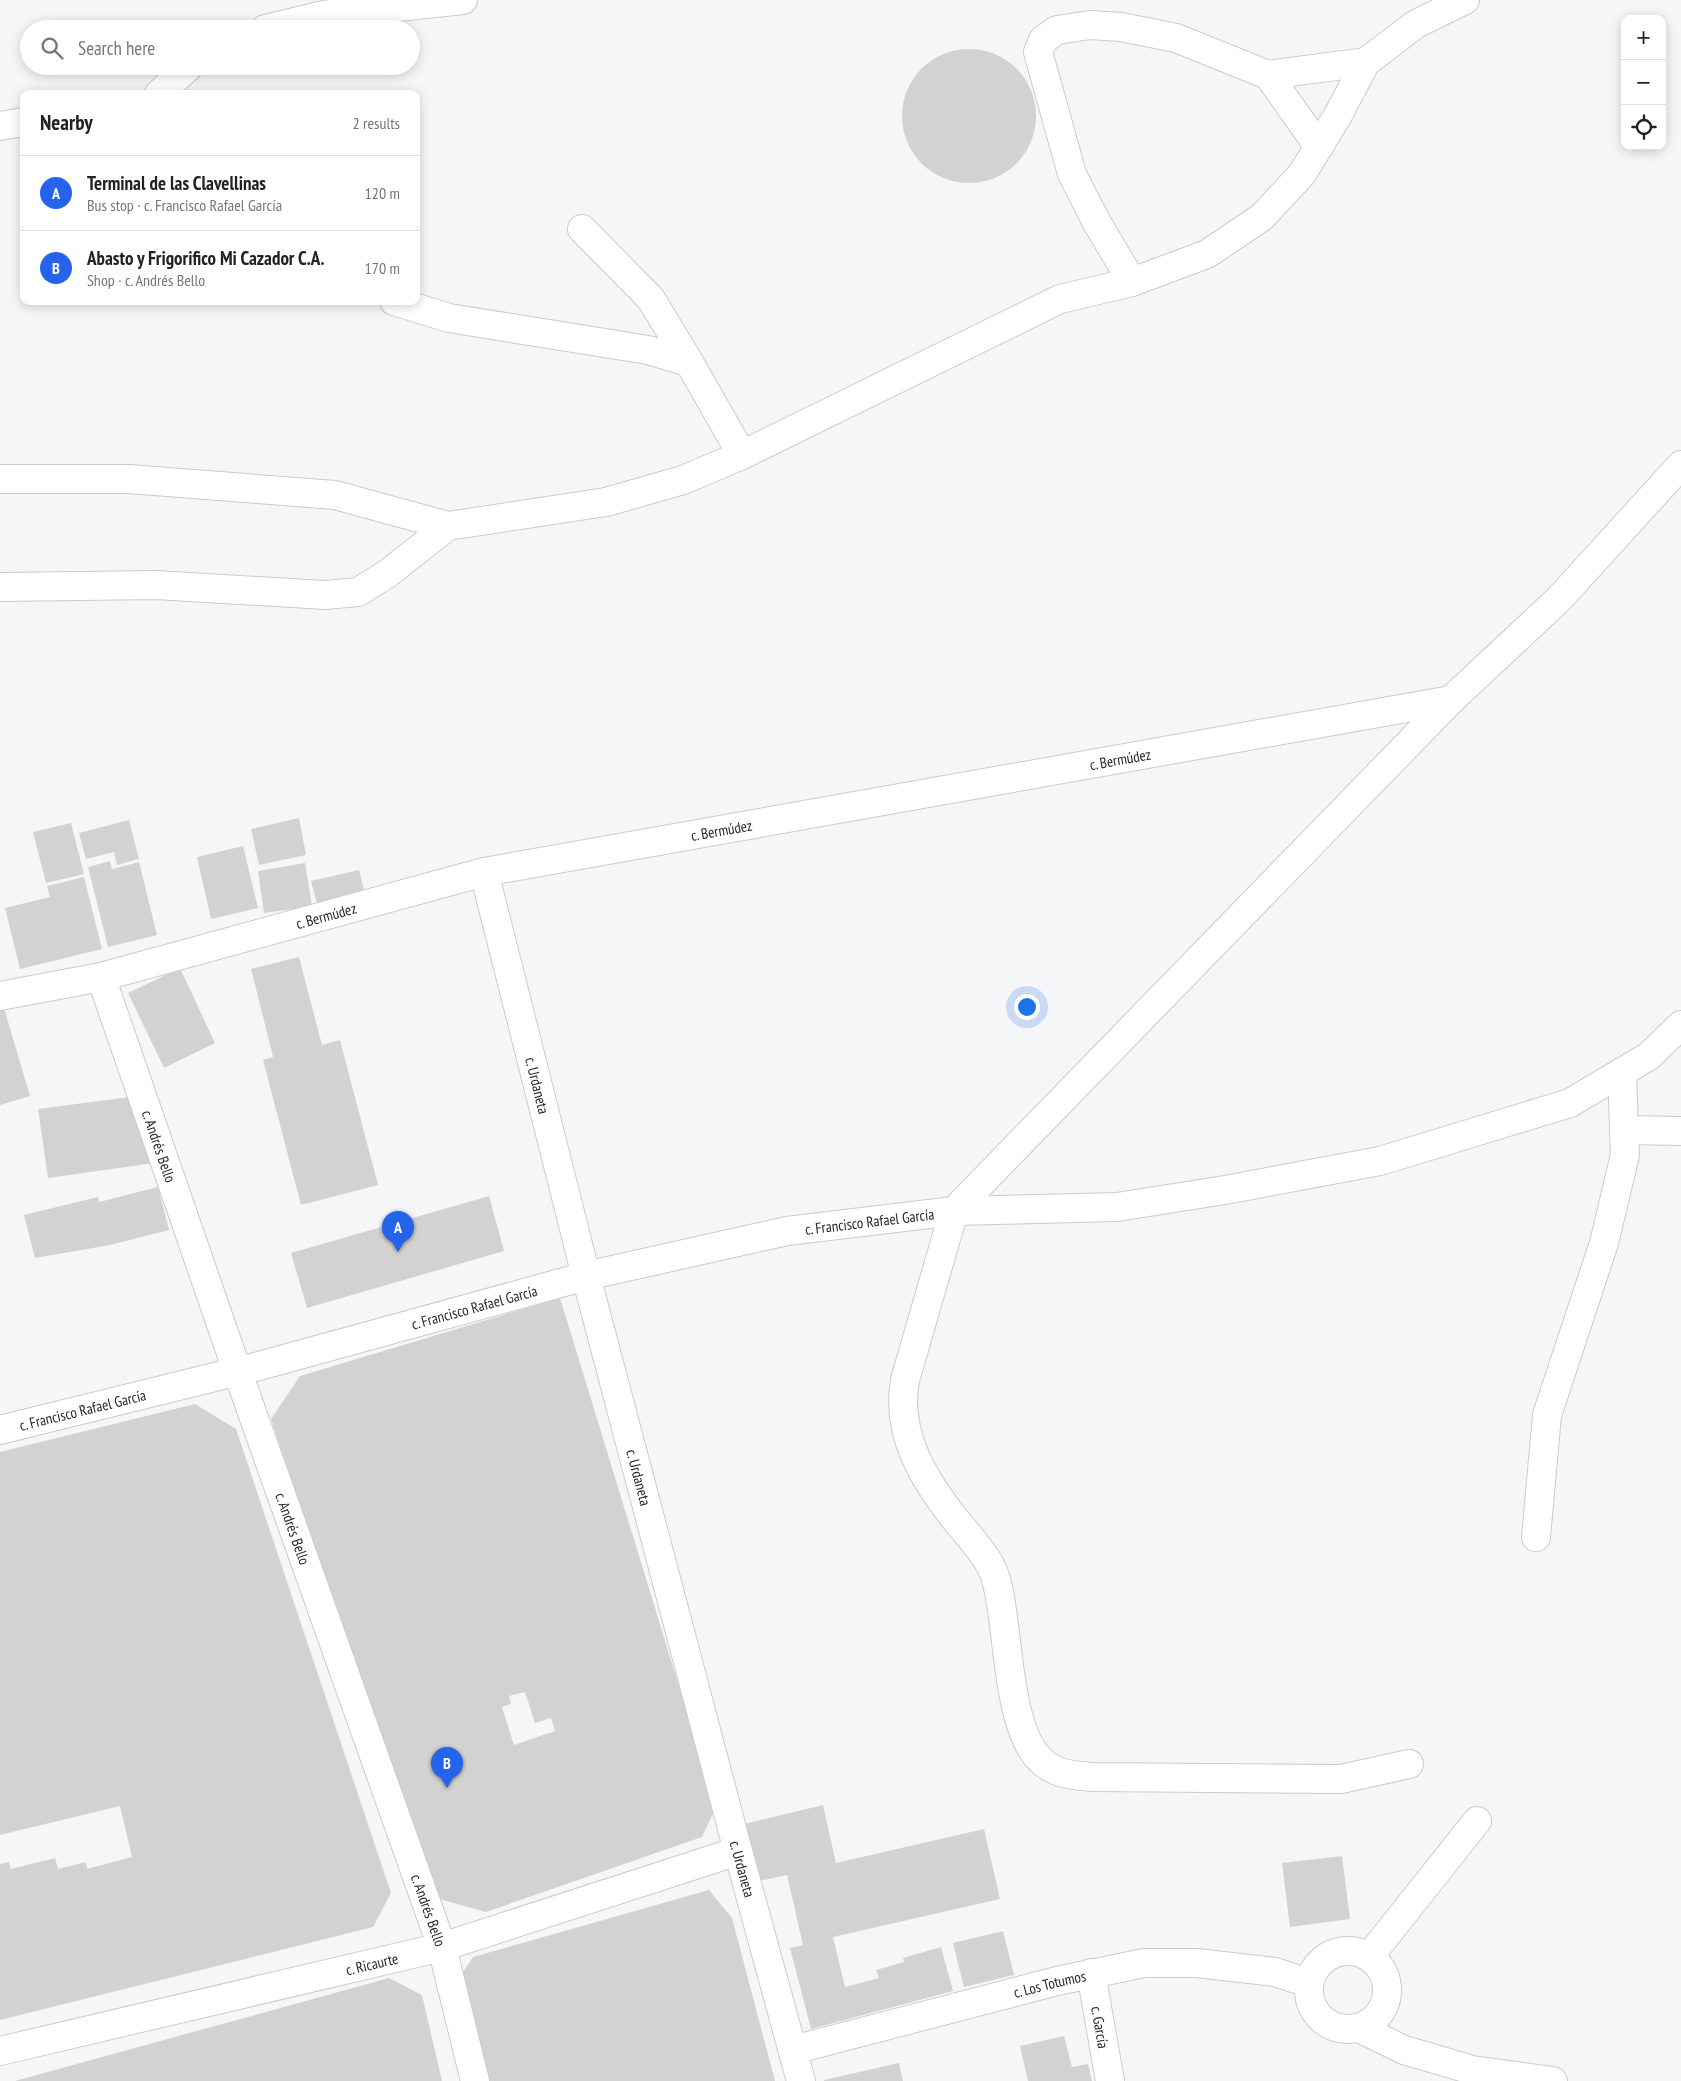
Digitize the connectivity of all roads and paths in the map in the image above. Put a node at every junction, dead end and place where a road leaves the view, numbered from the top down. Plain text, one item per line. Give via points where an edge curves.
1 (463, 0) edge
2 (1465, 0) edge
3 (302, 20) edge
4 (1366, 62) junction
5 (180, 75) edge
6 (1268, 75) junction
7 (164, 90) edge
8 (20, 123) edge
9 (0, 126) edge
10 (1319, 147) junction
11 (582, 229) dead end
12 (1132, 282) junction
13 (407, 305) edge
14 (689, 362) junction
15 (742, 455) junction
16 (1681, 465) edge
17 (0, 479) edge
18 (448, 526) junction
19 (0, 587) edge
20 (1450, 700) junction
21 (484, 872) junction
22 (102, 977) junction
23 (0, 996) edge
24 (1681, 1025) edge
25 (1622, 1072) junction
26 (1624, 1130) junction
27 (1681, 1132) edge
28 (954, 1211) junction
29 (586, 1276) junction
30 (239, 1371) junction
31 (0, 1430) edge
32 (1536, 1537) dead end
33 (1409, 1764) dead end
34 (1477, 1821) dead end
35 (738, 1851) junction
36 (442, 1947) junction
37 (1369, 1956) junction
38 (1091, 1973) junction
39 (1308, 1983) junction
40 (1361, 2029) junction
41 (793, 2050) junction
42 (0, 2051) edge
43 (475, 2081) edge
44 (802, 2081) edge
45 (1110, 2081) edge
46 (1552, 2081) edge

1 - 3 street
2 - 4 street via 1416,24
4 - 6 street
4 - 10 street
5 - 7 street
6 - 10 street
6 - 12 street via 1176,38 1121,27 1090,25 1057,30 1043,40 1038,52 1072,174
8 - 9 street
10 - 12 street via 1302,174 1262,217 1207,254
11 - 14 street via 651,299
12 - 15 street via 1060,299
13 - 14 street via 449,318 648,350
14 - 15 street
15 - 18 street via 683,480 606,502
16 - 20 street via 1559,600
17 - 18 street via 129,479 335,495
18 - 19 street via 387,574 358,592 325,595 156,585
20 - 21 street, c. Bermúdez
20 - 28 street
21 - 22 street, c. Bermúdez
21 - 29 street, c. Urdaneta
22 - 23 street, c. Bermúdez
22 - 30 street, c. Andrés Bello
24 - 25 street, c. Francisco Rafael García via 1649,1056
25 - 26 street
25 - 28 street, c. Francisco Rafael García via 1570,1103 1380,1161 1117,1207
26 - 27 street
26 - 32 street via 1625,1155 1604,1243 1547,1415
28 - 29 street, c. Francisco Rafael García via 787,1231
28 - 33 street via 905,1380 903,1420 909,1443 922,1469 952,1516 990,1564 1000,1597 1017,1711 1032,1750 1048,1767 1064,1775 1092,1777 1341,1779
29 - 30 street, c. Francisco Rafael García
29 - 35 street, c. Urdaneta
30 - 31 street, c. Francisco Rafael García
30 - 36 street, c. Andrés Bello
34 - 37 street
35 - 36 street, c. Ricaurte
35 - 41 street, c. Urdaneta
36 - 42 street, c. Ricaurte
36 - 43 street, c. Andrés Bello
37 - 39 street via 1356,1951 1327,1956 1315,1967
37 - 40 street via 1386,1977 1388,1990 1384,2007 1375,2020
38 - 39 street, c. Los Totumos via 1144,1963 1197,1963 1275,1972
38 - 41 street, c. Los Totumos
38 - 45 street, c. García
39 - 40 street via 1309,2000 1316,2015 1329,2026 1344,2031
40 - 46 street via 1404,2050 1472,2070
41 - 44 street, c. Urdaneta

